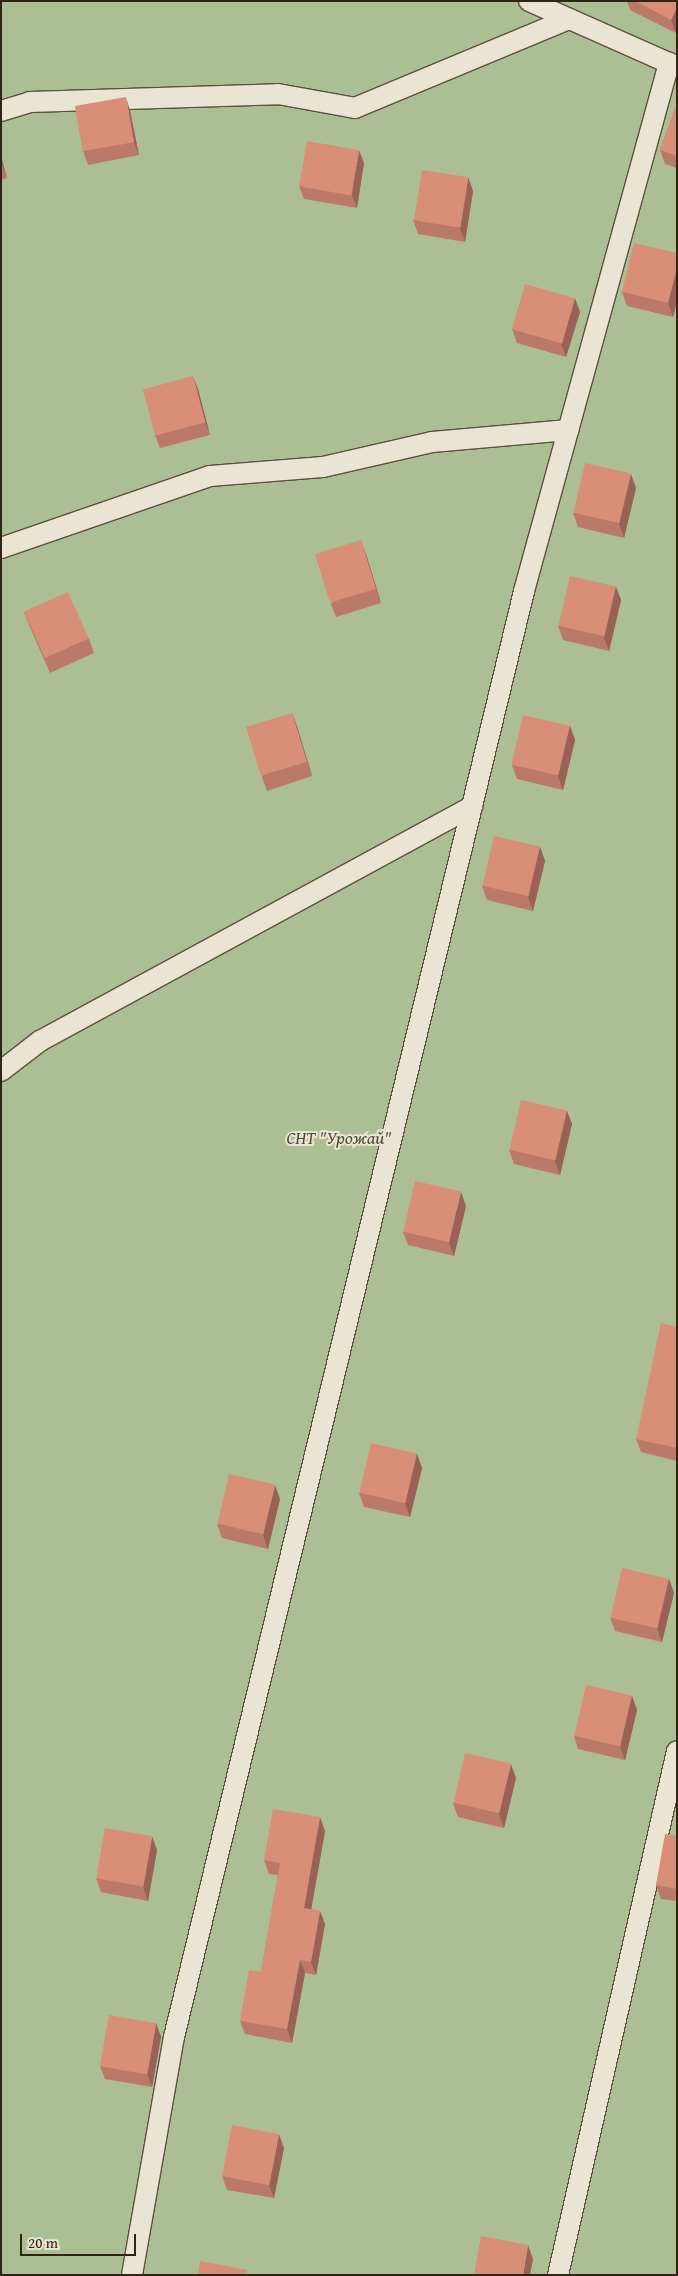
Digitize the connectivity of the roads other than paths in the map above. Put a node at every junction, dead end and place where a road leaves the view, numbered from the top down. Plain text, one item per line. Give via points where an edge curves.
1 (529, 1) edge
2 (570, 19) junction
3 (673, 65) edge
4 (1, 111) edge
5 (568, 430) junction
6 (1, 548) edge
7 (472, 806) junction
8 (1, 1071) edge
9 (677, 1751) edge
10 (132, 2275) edge
11 (558, 2275) edge

1 - 2 lane
2 - 3 lane
2 - 4 lane via 355,108 278,94 30,102
3 - 5 lane
5 - 6 lane via 432,442 323,467 210,476
5 - 7 lane via 524,591
7 - 8 lane via 40,1040
7 - 10 lane via 174,2037
9 - 11 lane

